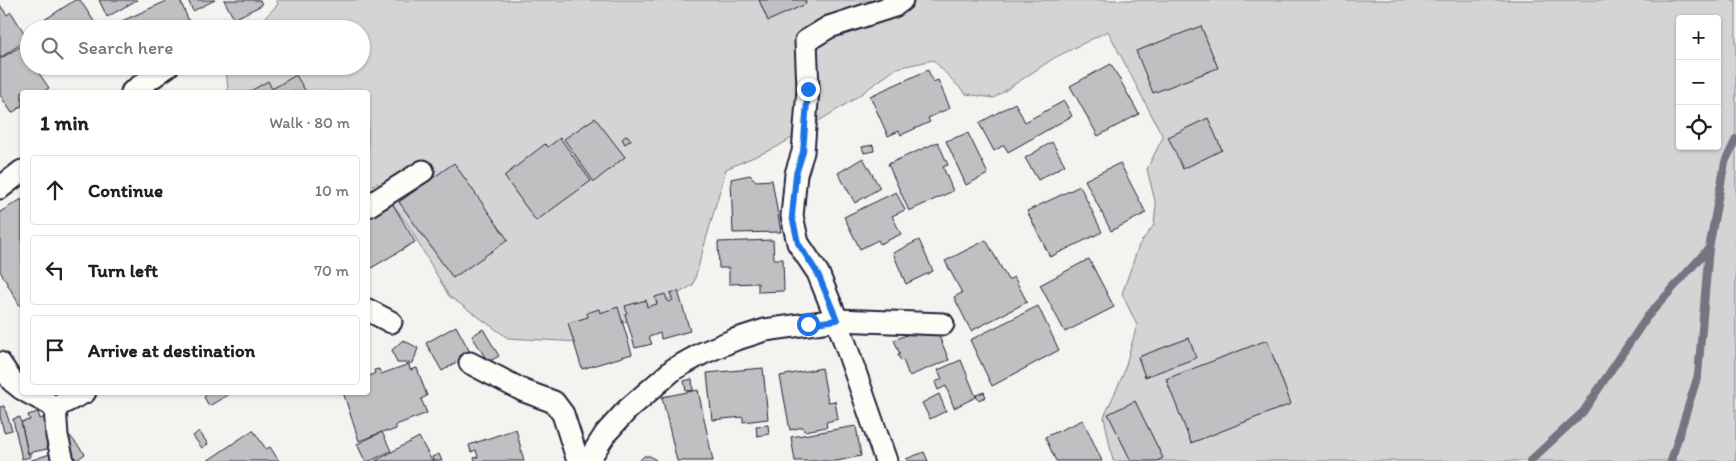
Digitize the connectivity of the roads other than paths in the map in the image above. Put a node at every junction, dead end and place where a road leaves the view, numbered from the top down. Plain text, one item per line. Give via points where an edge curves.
1 (902, 0) edge
2 (156, 75) edge
3 (135, 90) edge
4 (423, 171) dead end
5 (20, 173) edge
6 (0, 188) edge
7 (370, 205) edge
8 (370, 311) edge
9 (837, 320) junction
10 (391, 322) dead end
11 (943, 324) dead end
12 (0, 363) edge
13 (470, 363) dead end
14 (20, 387) edge
15 (33, 395) edge
16 (79, 395) edge
17 (55, 407) junction
18 (64, 461) edge
19 (578, 461) edge
20 (588, 461) edge
21 (886, 461) edge

1 - 9 street via 894,6 829,27 806,41 808,89 803,152 796,174 792,216 798,243 818,274
2 - 3 street
4 - 7 street
5 - 6 street
8 - 10 street
9 - 11 street
9 - 20 street via 765,330 703,353 674,369 627,410 606,433
9 - 21 street
12 - 14 street
13 - 19 street via 524,391 554,402 563,414
15 - 17 street
16 - 17 street
17 - 18 street via 57,436

